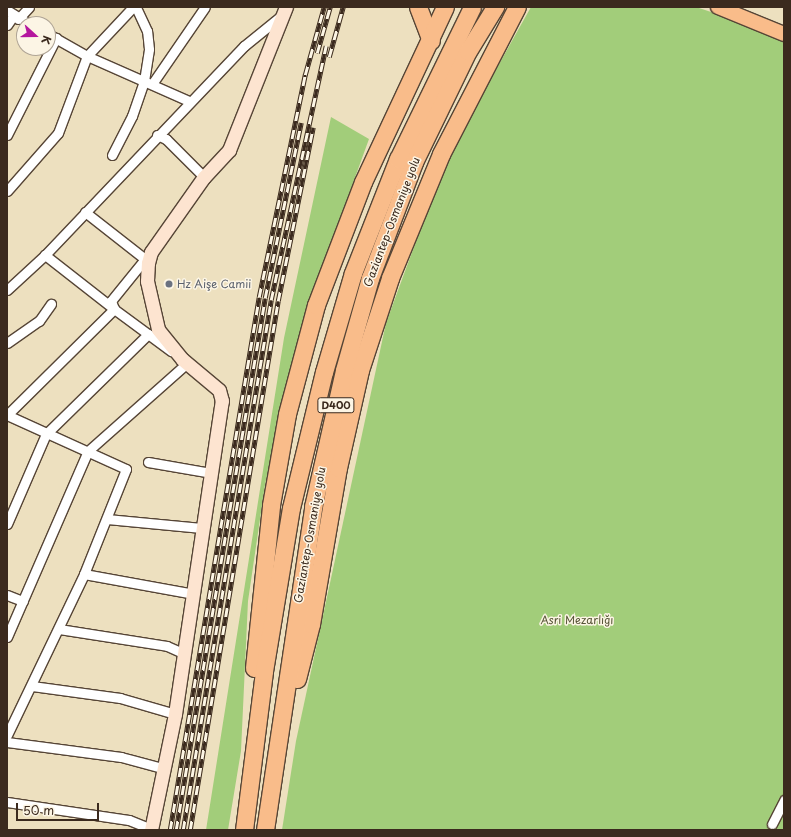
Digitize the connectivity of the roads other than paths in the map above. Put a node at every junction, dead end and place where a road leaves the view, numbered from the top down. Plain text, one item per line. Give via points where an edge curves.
1 (29, 7) edge
2 (133, 7) edge
3 (136, 7) edge
4 (205, 7) edge
5 (418, 7) edge
6 (445, 7) edge
7 (472, 7) edge
8 (495, 7) edge
9 (516, 7) edge
10 (524, 7) edge
11 (718, 7) edge
12 (284, 11) edge
13 (13, 15) edge
14 (7, 25) edge
15 (504, 33) junction
16 (784, 34) edge
17 (56, 38) edge
18 (431, 41) junction
19 (43, 56) edge
20 (87, 56) junction
21 (148, 83) junction
22 (189, 101) junction
23 (7, 134) edge
24 (157, 135) junction
25 (112, 156) dead end
26 (204, 177) junction
27 (7, 191) edge
28 (85, 212) junction
29 (45, 255) junction
30 (148, 255) junction
31 (7, 290) edge
32 (52, 304) dead end
33 (114, 309) junction
34 (148, 334) junction
35 (7, 343) edge
36 (184, 361) junction
37 (46, 434) junction
38 (88, 451) junction
39 (148, 462) dead end
40 (212, 473) junction
41 (107, 519) junction
42 (7, 524) edge
43 (202, 528) junction
44 (84, 574) junction
45 (194, 594) junction
46 (7, 595) edge
47 (23, 601) junction
48 (59, 628) junction
49 (7, 637) edge
50 (185, 654) junction
51 (32, 686) junction
52 (175, 714) junction
53 (7, 735) edge
54 (7, 742) edge
55 (274, 764) junction
56 (162, 768) junction
57 (784, 800) edge
58 (7, 802) edge
59 (772, 824) dead end
60 (151, 829) edge
61 (244, 830) edge
62 (265, 830) edge

1 - 13 street
2 - 20 street
3 - 21 street via 146,31
4 - 21 street
5 - 18 highway
6 - 18 highway
7 - 61 highway, Gaziantep-Osmaniye yolu / D400 via 398,159 353,273 324,372 291,508 264,671
8 - 55 highway, Gaziantep-Osmaniye yolu / D400 via 468,51 414,162 370,278 344,370 313,507
9 - 15 highway
10 - 15 highway
11 - 16 main road
12 - 22 street via 244,46
12 - 26 street via 229,150
13 - 14 street
15 - 55 highway via 441,154 390,278 360,370 338,468 311,624
17 - 20 street
18 - 61 highway via 360,189 316,306 287,414 271,504 256,635
19 - 23 street
20 - 21 street
20 - 27 street via 58,133
21 - 22 street
21 - 25 street
22 - 24 street
24 - 26 street via 166,139
24 - 28 street
26 - 30 street
28 - 29 street
28 - 30 street
29 - 31 street
29 - 33 street
30 - 33 street via 111,301
30 - 36 street via 147,281 150,306 158,329
32 - 35 street via 38,321
33 - 34 street
33 - 37 street via 7,415
34 - 36 street
34 - 37 street
36 - 38 street
36 - 40 street via 219,390 222,401
37 - 38 street
37 - 42 street
38 - 41 street via 126,469
38 - 47 street
39 - 40 street
40 - 43 street
41 - 43 street
41 - 44 street
43 - 45 street
44 - 45 street
44 - 48 street
45 - 50 street
46 - 47 street
47 - 49 street
48 - 50 street via 167,646
48 - 51 street
50 - 52 street
51 - 52 street via 120,698
51 - 53 street
52 - 56 street
54 - 56 street via 121,757
55 - 62 highway, Gaziantep-Osmaniye yolu / D400
56 - 60 street
57 - 59 street
58 - 60 street via 129,820

